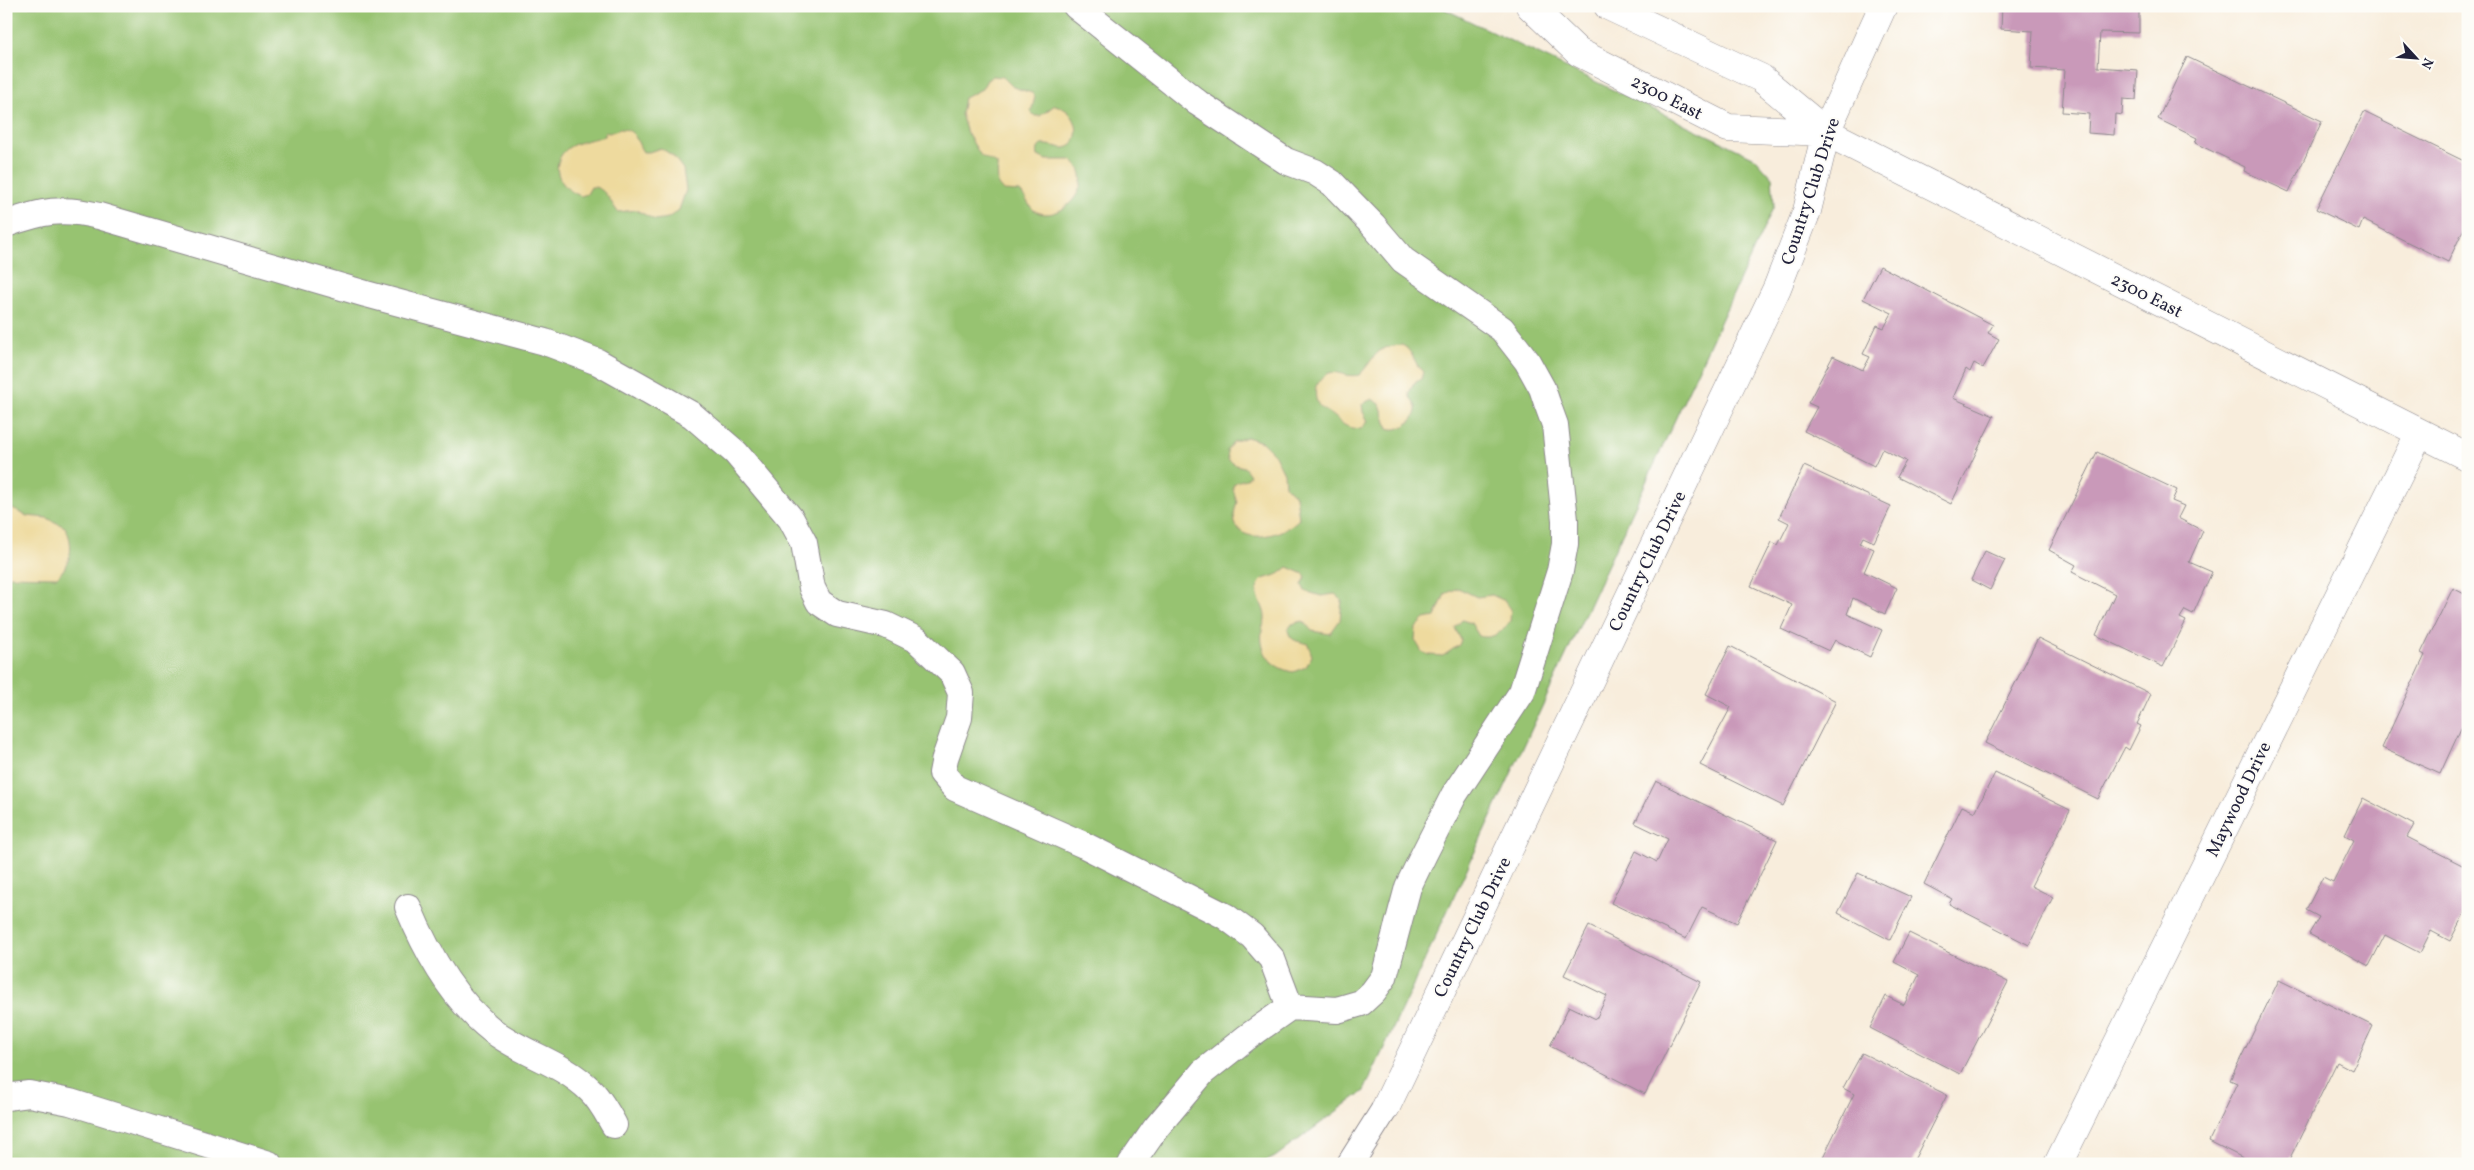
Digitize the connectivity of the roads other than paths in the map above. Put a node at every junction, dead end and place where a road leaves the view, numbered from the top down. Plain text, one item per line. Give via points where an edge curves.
1 (1076, 6) edge
2 (1530, 6) edge
3 (1608, 6) edge
4 (1883, 6) edge
5 (1826, 132) junction
6 (6, 224) edge
7 (2419, 434) junction
8 (2468, 457) edge
9 (408, 907) dead end
10 (1290, 1007) junction
11 (6, 1081) edge
12 (18, 1095) edge
13 (1386, 1107) joint
14 (614, 1124) dead end
15 (269, 1164) edge
16 (1131, 1164) edge
17 (1350, 1164) edge
18 (2058, 1164) edge

1 - 10 lane via 1198,103 1286,161 1315,172 1332,183 1404,260 1502,329 1527,361 1542,388 1554,425 1565,544 1552,598 1522,692 1454,795 1432,838 1408,887 1384,976 1373,992 1361,1003 1337,1010
2 - 5 street, 2300 East via 1578,52 1728,128
3 - 5 street, 2300 East via 1761,78
4 - 5 street, Country Club Drive
5 - 7 street, 2300 East
5 - 13 street, Country Club Drive via 1807,211 1777,288
6 - 10 lane via 38,212 76,210 99,216 545,342 598,362 692,415 736,453 791,518 804,544 812,588 819,602 849,618 886,625 917,640 952,673 961,693 959,718 942,773 955,788 1084,845 1225,916 1252,936 1272,959
7 - 8 street, 2300 East
7 - 18 street, Maywood Drive
9 - 14 lane via 442,974 470,1010 494,1032 575,1077 592,1091
10 - 16 lane via 1203,1072
11 - 12 lane
12 - 15 lane via 70,1102
13 - 17 lane

